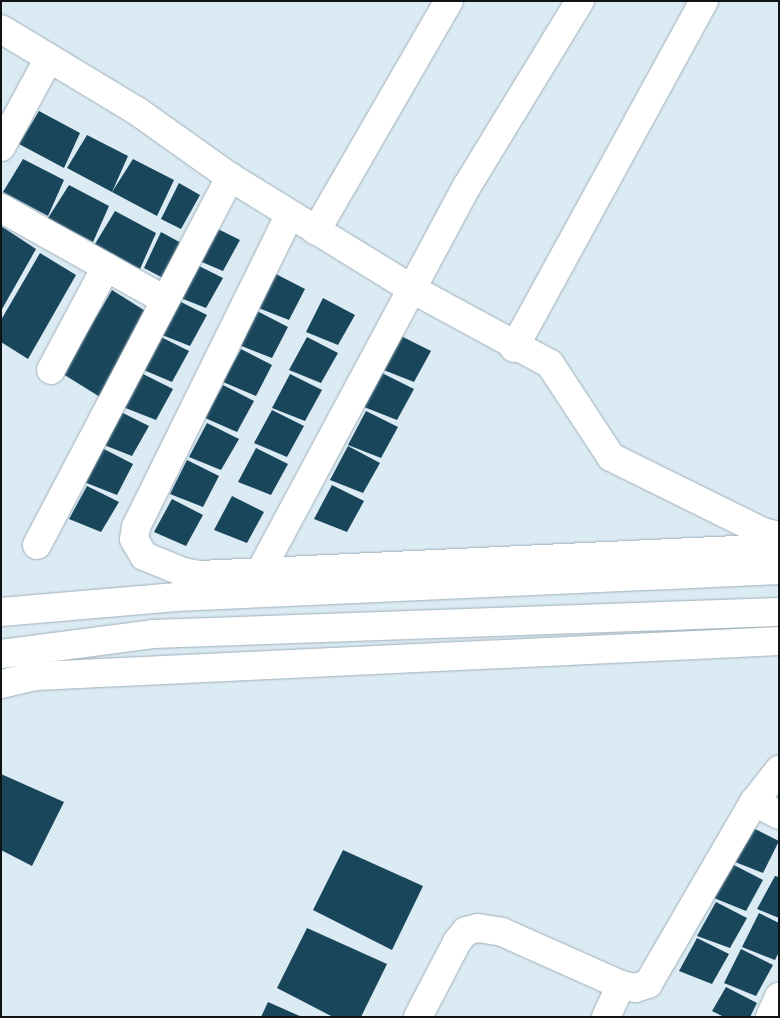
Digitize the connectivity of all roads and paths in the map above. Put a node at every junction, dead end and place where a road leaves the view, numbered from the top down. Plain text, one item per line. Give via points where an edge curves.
1 (448, 1) edge
2 (580, 1) edge
3 (704, 1) edge
4 (1, 29) edge
5 (49, 58) junction
6 (1, 147) edge
7 (230, 177) junction
8 (1, 208) edge
9 (290, 214) junction
10 (316, 231) junction
11 (106, 267) junction
12 (412, 290) junction
13 (165, 300) junction
14 (514, 348) junction
15 (51, 370) dead end
16 (779, 536) edge
17 (37, 545) dead end
18 (779, 548) edge
19 (779, 570) edge
20 (260, 572) junction
21 (1, 612) edge
22 (779, 612) edge
23 (779, 641) edge
24 (1, 654) edge
25 (1, 684) edge
26 (779, 770) edge
27 (754, 802) junction
28 (779, 815) edge
29 (621, 985) junction
30 (779, 998) edge
31 (418, 1017) edge
32 (606, 1017) edge
33 (770, 1017) edge

1 - 10 street
2 - 12 street via 467,186
3 - 14 street
4 - 5 street
5 - 6 street
5 - 7 street via 137,111
7 - 9 street
7 - 13 street
8 - 11 street
9 - 10 street
9 - 20 street via 136,527 134,539 144,556 192,575
10 - 12 street
11 - 13 street
11 - 15 street
12 - 14 street
12 - 20 street
13 - 17 street
14 - 16 street via 550,364 611,457 763,532
18 - 20 street
19 - 21 street via 176,597
22 - 24 street via 153,634
23 - 25 street via 37,676
26 - 27 street
27 - 28 street
27 - 29 street via 648,984 635,988
29 - 31 street via 502,932 478,928 466,931 457,942
29 - 32 street
30 - 33 street

